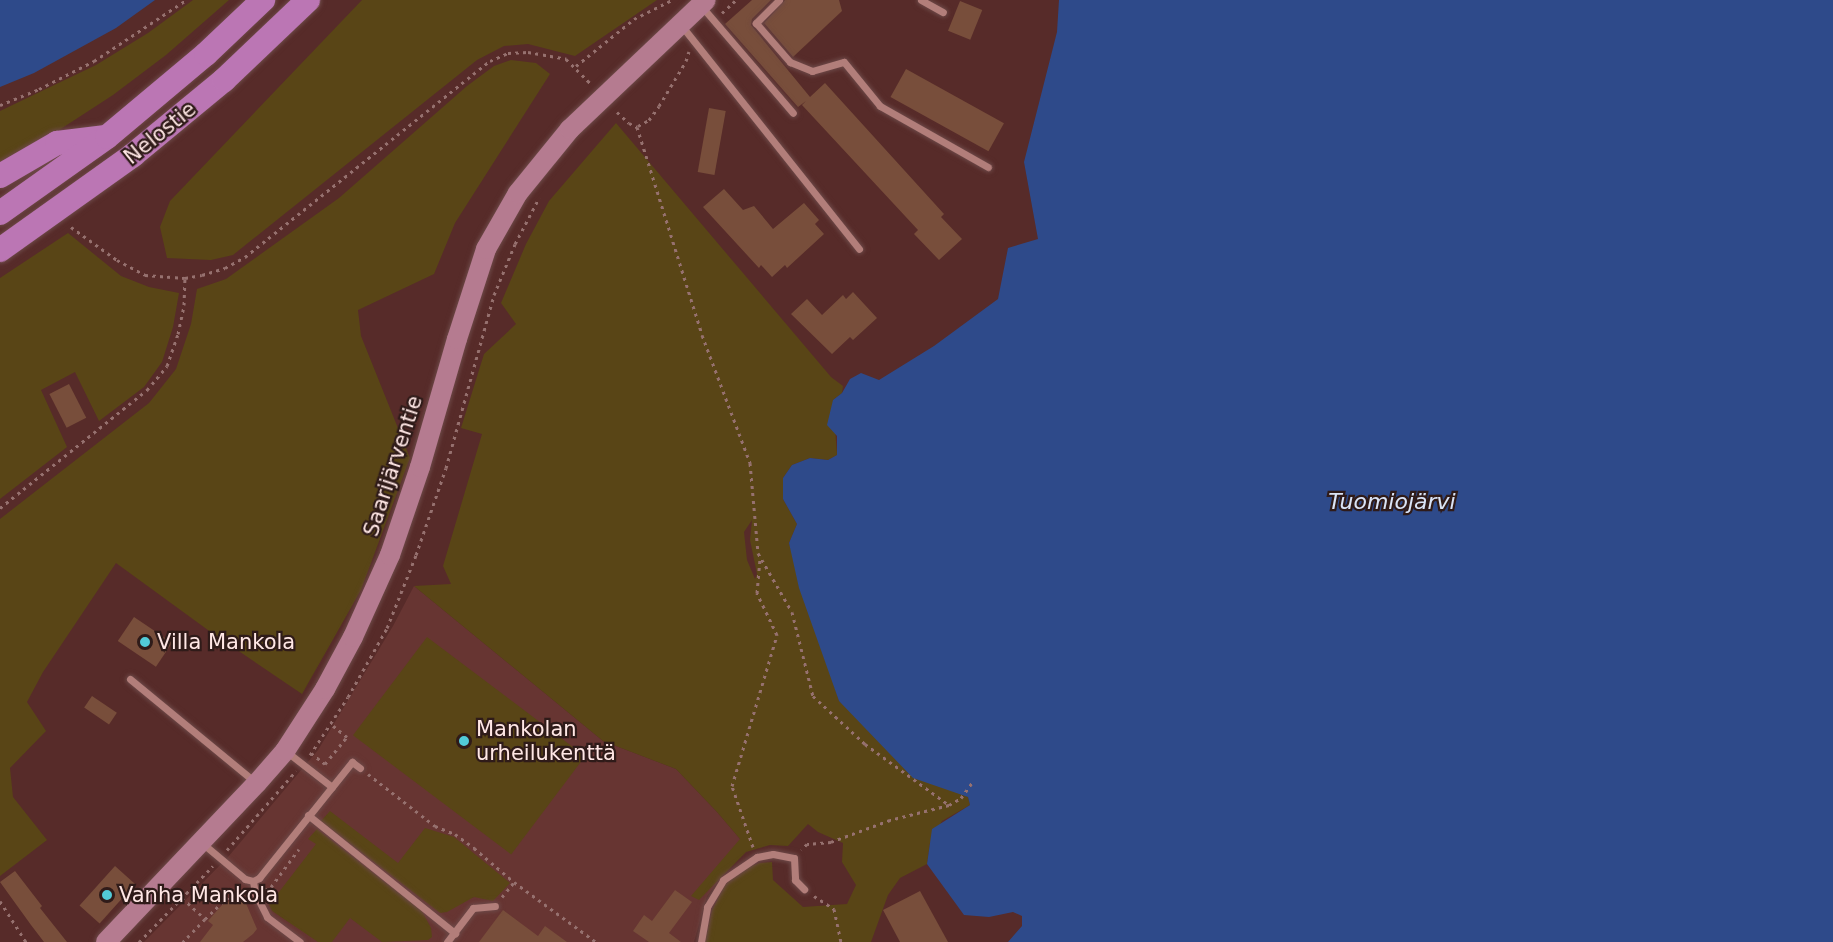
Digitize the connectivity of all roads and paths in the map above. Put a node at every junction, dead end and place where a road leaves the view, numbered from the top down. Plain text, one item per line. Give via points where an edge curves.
1 (186, 0) edge
2 (263, 0) edge
3 (308, 0) edge
4 (672, 0) edge
5 (779, 0) edge
6 (921, 0) edge
7 (704, 3) edge
8 (943, 12) dead end
9 (687, 32) junction
10 (576, 66) junction
11 (585, 78) dead end
12 (0, 105) edge
13 (618, 112) dead end
14 (794, 113) dead end
15 (638, 127) junction
16 (107, 137) junction
17 (988, 167) dead end
18 (0, 176) edge
19 (0, 213) edge
20 (71, 227) dead end
21 (858, 249) dead end
22 (0, 250) edge
23 (185, 278) junction
24 (0, 508) edge
25 (761, 558) junction
26 (130, 679) dead end
27 (331, 724) dead end
28 (285, 751) junction
29 (311, 753) dead end
30 (360, 768) joint
31 (974, 780) dead end
32 (257, 783) junction
33 (332, 787) junction
34 (949, 805) junction
35 (308, 815) junction
36 (201, 843) junction
37 (757, 857) junction
38 (794, 858) junction
39 (249, 880) junction
40 (514, 882) junction
41 (804, 889) joint
42 (244, 890) dead end
43 (503, 896) dead end
44 (182, 898) dead end
45 (0, 902) edge
46 (495, 906) dead end
47 (206, 919) junction
48 (455, 933) junction
49 (26, 942) edge
50 (106, 942) edge
51 (183, 942) edge
52 (300, 942) edge
53 (447, 942) edge
54 (596, 942) edge
55 (701, 942) edge
56 (841, 942) edge

1 - 12 path via 94,60
2 - 16 highway, Nelostie
3 - 22 highway, Nelostie via 224,80 142,148
4 - 10 path via 634,20
5 - 17 lane via 756,23 790,63 812,71 844,62 880,106
6 - 8 lane
7 - 9 main road, Saarijärventie
7 - 14 lane
9 - 15 path via 686,61 649,120
9 - 21 lane
9 - 28 main road, Saarijärventie via 570,129 536,168 486,249 390,555 353,637
10 - 11 path
10 - 23 path via 566,59 528,52 508,53 490,61 244,257 225,268
13 - 15 path
15 - 25 path via 702,335 750,463
16 - 18 highway via 57,143
16 - 19 highway, Nelostie
20 - 23 path via 117,260 145,274
23 - 24 path via 182,315 167,366 147,390
25 - 34 path via 792,612 813,696 865,744
25 - 37 path via 757,593 777,635 732,786
26 - 32 lane
27 - 29 path via 347,737 325,764
28 - 32 main road, Saarijärventie
28 - 33 lane
30 - 33 lane via 352,762
30 - 40 path via 435,826 461,839
31 - 34 path via 961,798
32 - 36 main road, Saarijärventie
33 - 35 lane
34 - 38 path via 890,820 831,842 807,844
35 - 39 lane via 259,878
35 - 48 lane
36 - 39 lane
36 - 50 main road, Saarijärventie
37 - 38 lane via 772,854
37 - 55 lane via 723,880 707,908
38 - 41 lane via 795,880
39 - 52 lane via 267,917
40 - 43 path
40 - 54 path
41 - 56 path via 834,909
42 - 47 path via 226,899
44 - 47 path
45 - 49 path
46 - 48 lane via 473,908
47 - 51 path
48 - 53 lane

